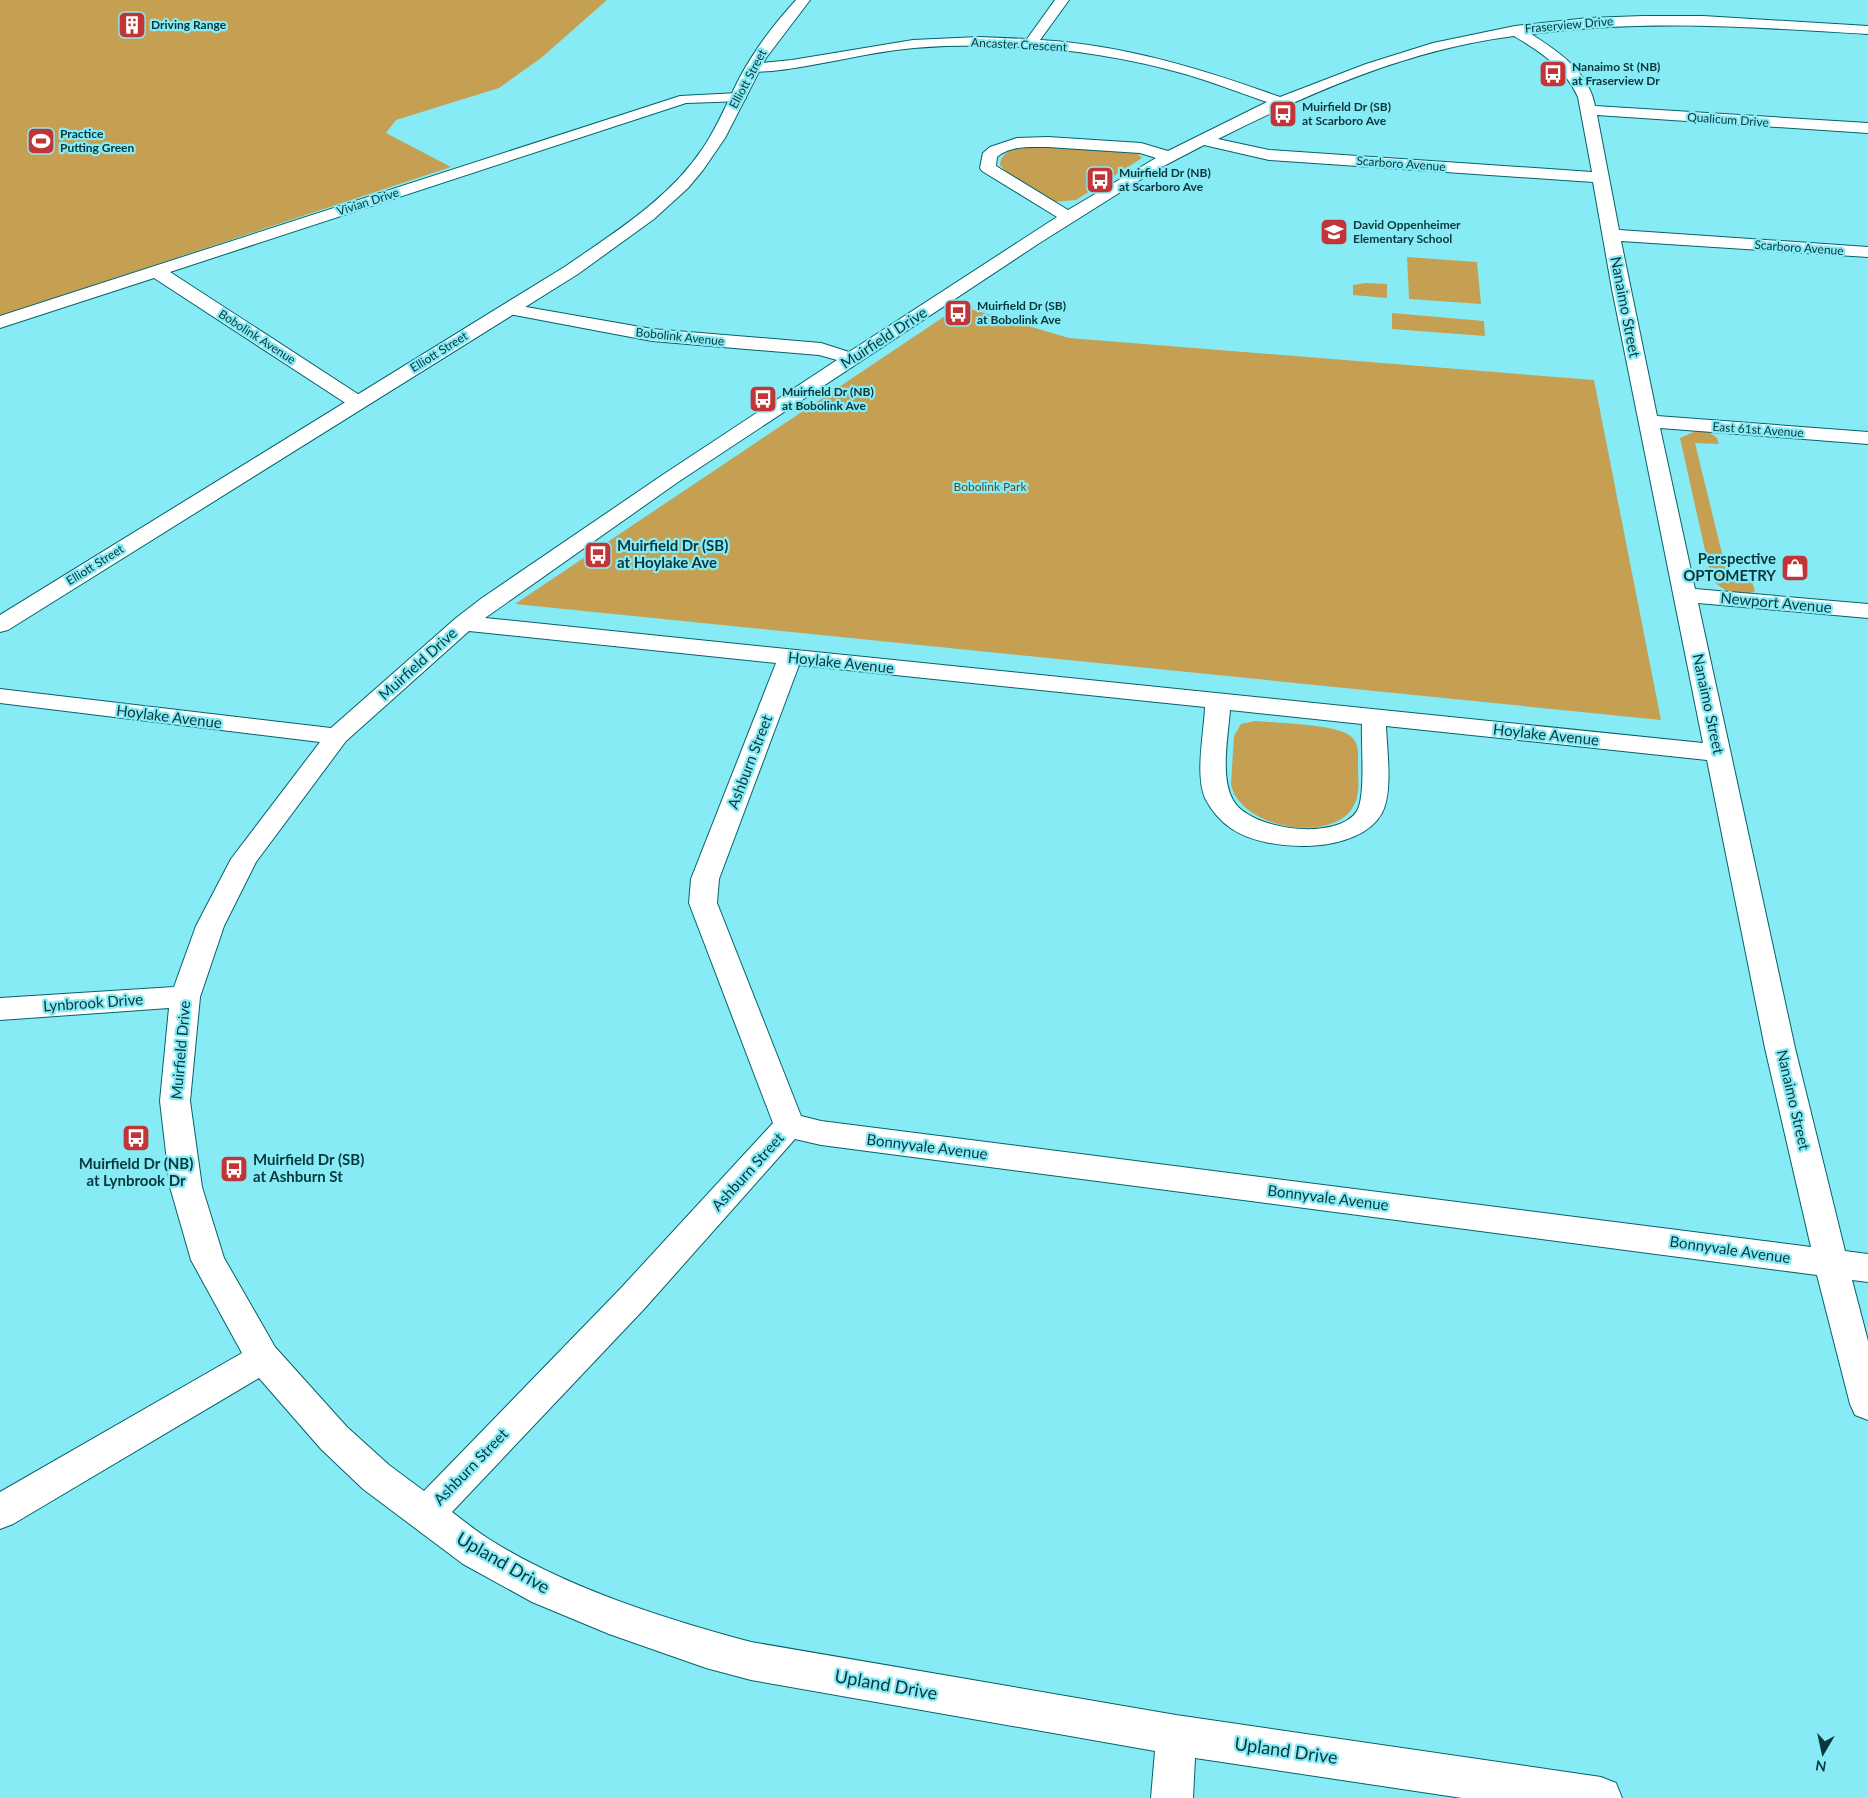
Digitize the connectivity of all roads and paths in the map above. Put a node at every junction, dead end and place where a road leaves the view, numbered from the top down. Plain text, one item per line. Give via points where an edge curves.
1 (803, 0) edge
2 (1062, 0) edge
3 (1515, 30) junction
4 (1868, 30) edge
5 (1030, 44) junction
6 (752, 68) junction
7 (738, 98) junction
8 (1280, 102) junction
9 (1589, 110) junction
10 (1868, 128) edge
11 (1203, 140) junction
12 (1170, 156) junction
13 (1601, 178) junction
14 (1070, 217) junction
15 (1611, 235) junction
16 (1868, 252) edge
17 (156, 271) junction
18 (509, 309) junction
19 (0, 322) edge
20 (852, 358) junction
21 (357, 402) junction
22 (1648, 421) junction
23 (1868, 438) edge
24 (1685, 595) junction
25 (1868, 611) edge
26 (464, 623) junction
27 (0, 625) edge
28 (790, 658) junction
29 (0, 696) edge
30 (1218, 702) junction
31 (1374, 718) junction
32 (337, 736) junction
33 (1718, 753) junction
34 (186, 997) junction
35 (0, 1009) edge
36 (789, 1125) junction
37 (1834, 1264) junction
38 (1868, 1268) edge
39 (263, 1358) junction
40 (1868, 1404) edge
41 (0, 1512) edge
42 (425, 1515) junction
43 (1176, 1735) junction
44 (1172, 1798) edge
45 (1601, 1798) edge

1 - 6 street, Elliott Street via 771,38
2 - 5 street
3 - 4 street, Fraserview Drive via 1643,20 1703,20
3 - 8 street, Fraserview Drive via 1438,46 1371,66
3 - 9 street, Nanaimo Street via 1553,55 1576,78
5 - 6 street, Ancaster Crescent via 913,44 853,52 778,68
5 - 8 street, Ancaster Crescent via 1140,58 1209,77
6 - 7 street, Elliott Street
7 - 17 street, Vivian Drive via 685,99
7 - 18 street, Elliott Street via 711,148 662,203 613,242
8 - 11 street, Muirfield Drive
9 - 10 street, Qualicum Drive
9 - 13 street, Nanaimo Street
11 - 12 street, Muirfield Drive
11 - 13 street, Scarboro Avenue via 1268,155
12 - 14 street, Muirfield Drive
12 - 14 street via 1141,148 1048,142 1017,143 989,156 988,168
13 - 15 street, Nanaimo Street
14 - 20 street, Muirfield Drive
15 - 16 street, Scarboro Avenue
15 - 22 street, Nanaimo Street
17 - 19 street, Vivian Drive
17 - 21 street, Bobolink Avenue
18 - 20 street, Bobolink Avenue via 652,335 821,349
18 - 21 street, Elliott Street
20 - 26 street, Muirfield Drive via 581,538
21 - 27 street, Elliott Street
22 - 23 street, East 61st Avenue
22 - 24 street, Nanaimo Street
24 - 25 street, Newport Avenue
24 - 33 street, Nanaimo Street
26 - 28 street, Hoylake Avenue
26 - 32 street, Muirfield Drive
28 - 30 street, Hoylake Avenue
28 - 36 street, Ashburn Street via 706,879 703,903
29 - 32 street, Hoylake Avenue
30 - 31 street, Hoylake Avenue
30 - 31 street via 1213,783 1217,796 1232,818 1257,830 1286,837 1330,836 1362,822 1371,810 1374,797
31 - 33 street, Hoylake Avenue
32 - 34 street, Muirfield Drive via 244,859 210,926
33 - 37 street, Nanaimo Street via 1780,1048
34 - 35 street, Lynbrook Drive
34 - 39 street, Muirfield Drive via 175,1101 186,1187 208,1260
36 - 37 street, Bonnyvale Avenue via 821,1133
36 - 42 street, Ashburn Street via 634,1298
37 - 38 street, Bonnyvale Avenue
37 - 40 street, Nanaimo Street
39 - 41 street
39 - 42 street, Upland Drive via 334,1438 376,1477
42 - 43 street, Upland Drive via 476,1552 546,1589 622,1621 706,1649 815,1673
43 - 44 street
43 - 45 street, Upland Drive

